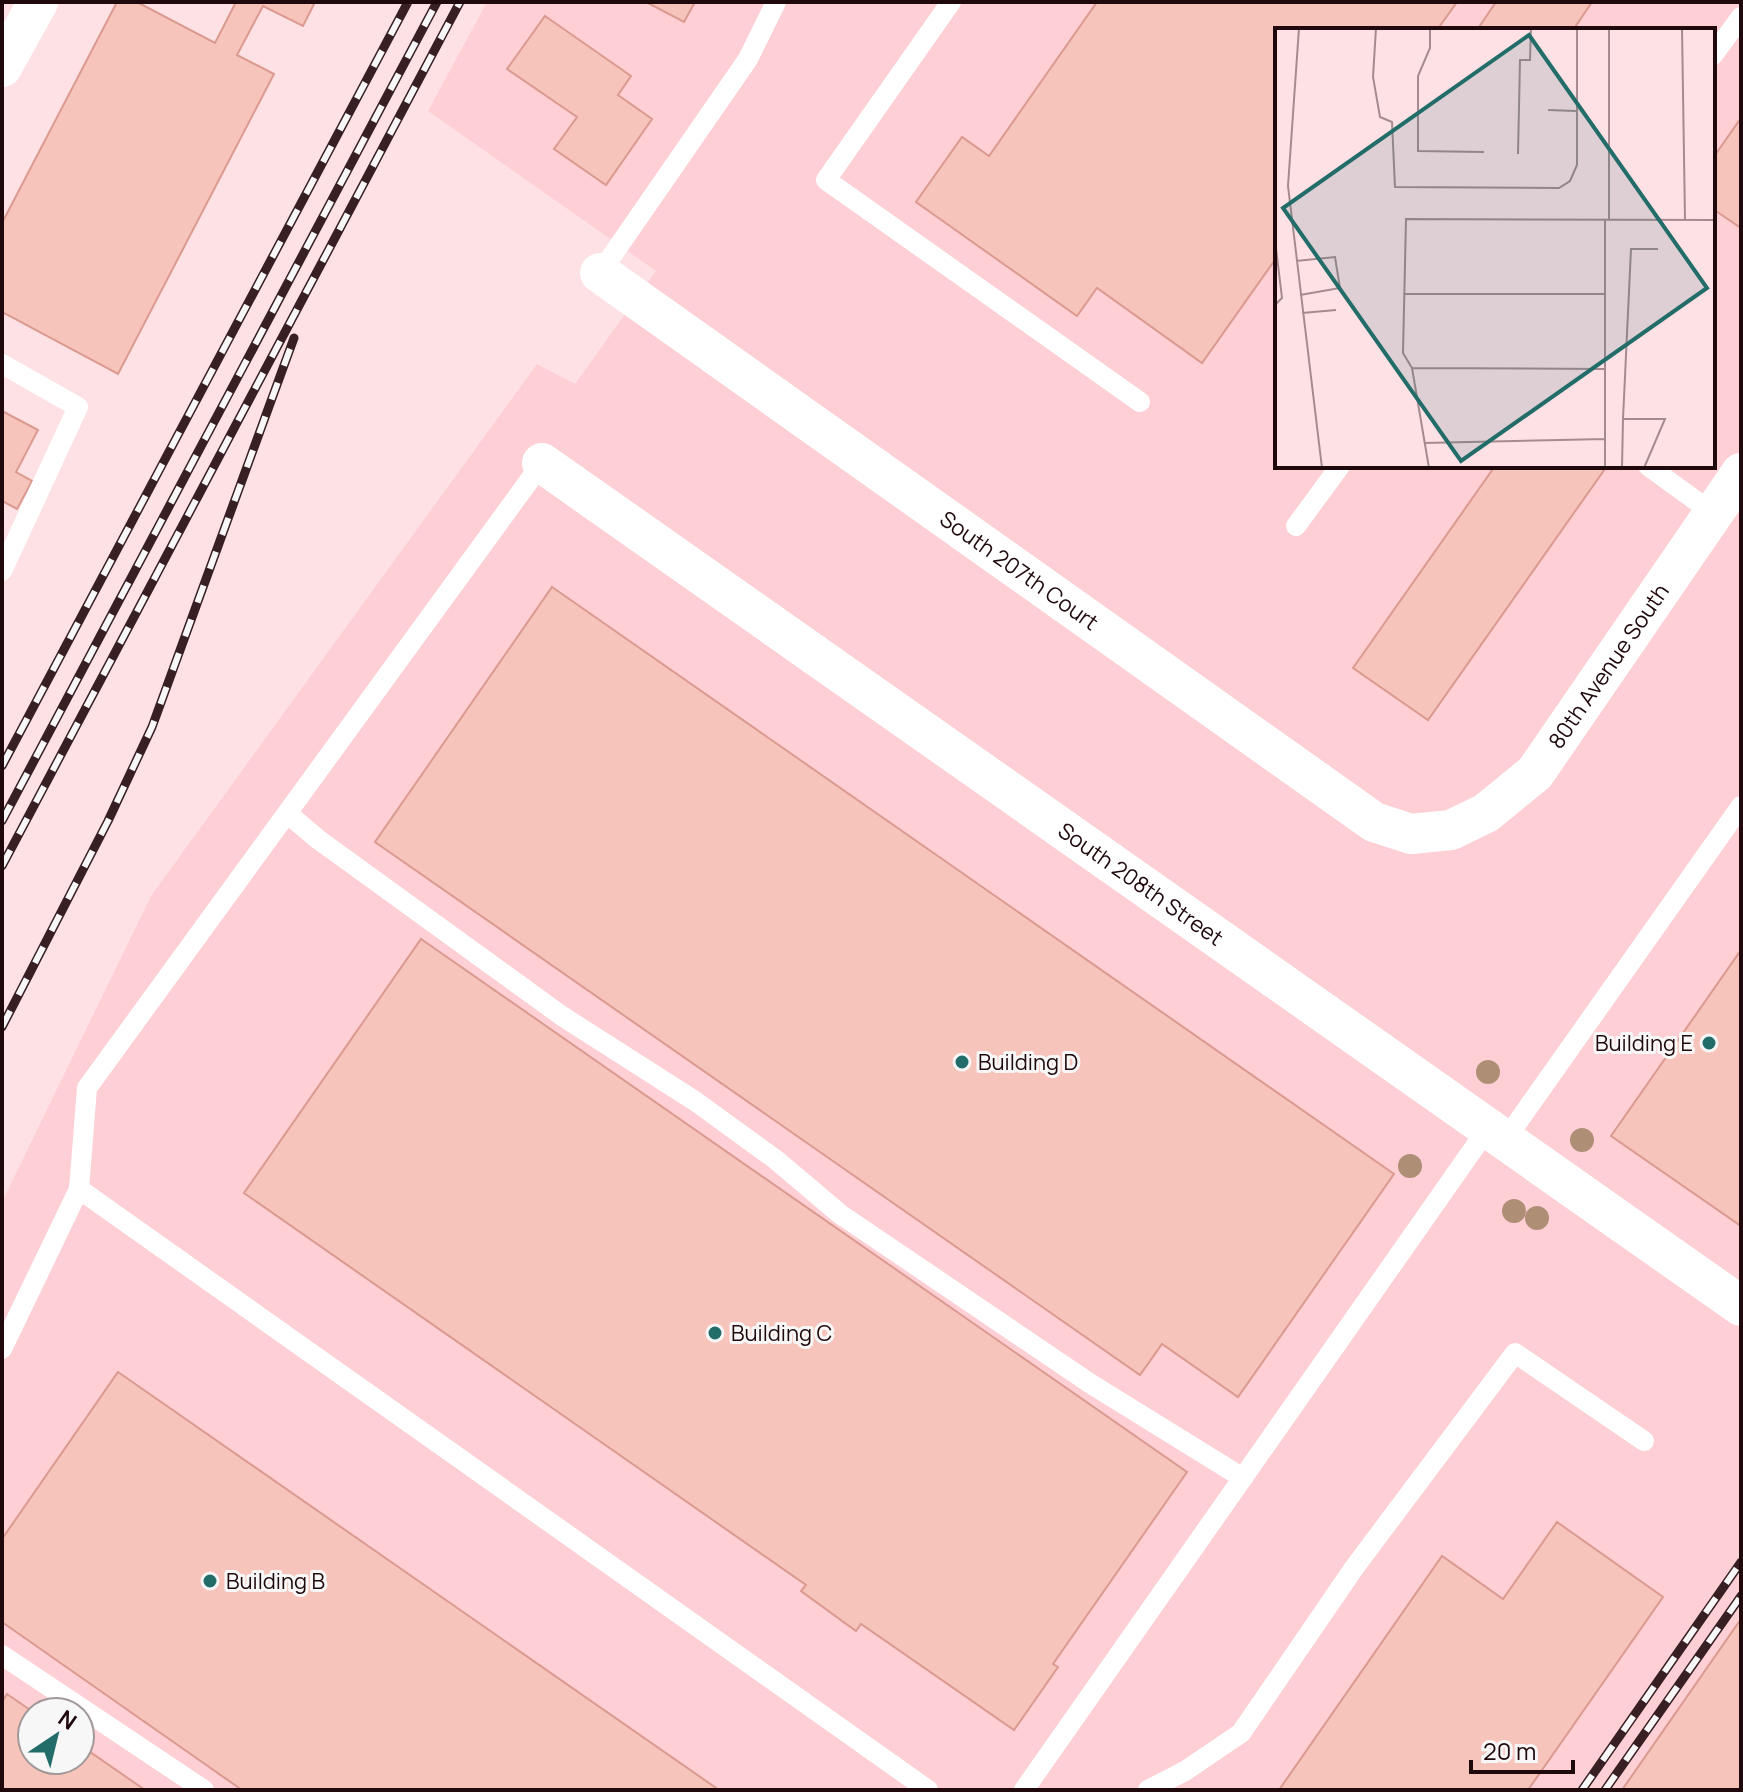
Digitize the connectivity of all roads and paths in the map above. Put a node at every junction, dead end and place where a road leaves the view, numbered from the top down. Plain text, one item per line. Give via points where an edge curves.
1 (38, 2) edge
2 (776, 2) edge
3 (951, 2) edge
4 (1741, 17) edge
5 (1715, 52) edge
6 (2, 67) edge
7 (600, 273) joint
8 (2, 364) edge
9 (1140, 402) dead end
10 (542, 463) joint
11 (1339, 468) edge
12 (1651, 468) edge
13 (1741, 473) edge
14 (1713, 513) junction
15 (1296, 526) dead end
16 (2, 571) edge
17 (1741, 806) edge
18 (288, 814) junction
19 (1451, 830) joint
20 (1497, 1134) junction
21 (79, 1189) junction
22 (1741, 1306) edge
23 (2, 1349) edge
24 (1644, 1441) dead end
25 (1243, 1478) junction
26 (2, 1655) edge
27 (204, 1790) edge
28 (928, 1790) edge
29 (1024, 1790) edge
30 (1148, 1790) edge

1 - 6 street
2 - 7 lane via 748,59
3 - 9 lane via 826,180
4 - 5 lane
7 - 19 street, South 207th Court via 1374,822 1411,834
8 - 16 lane via 78,407
10 - 18 lane
10 - 20 street, South 208th Street
11 - 15 lane
12 - 14 lane
13 - 14 street, 80th Avenue South
14 - 19 street, 80th Avenue South via 1535,773 1486,813
17 - 20 lane
18 - 21 lane via 87,1088
18 - 25 lane via 549,1007 695,1101 840,1214 1091,1384
20 - 22 street, South 208th Street
20 - 25 lane
21 - 23 lane
21 - 28 lane
24 - 30 lane via 1515,1353 1354,1568 1241,1733
25 - 29 lane
26 - 27 lane

